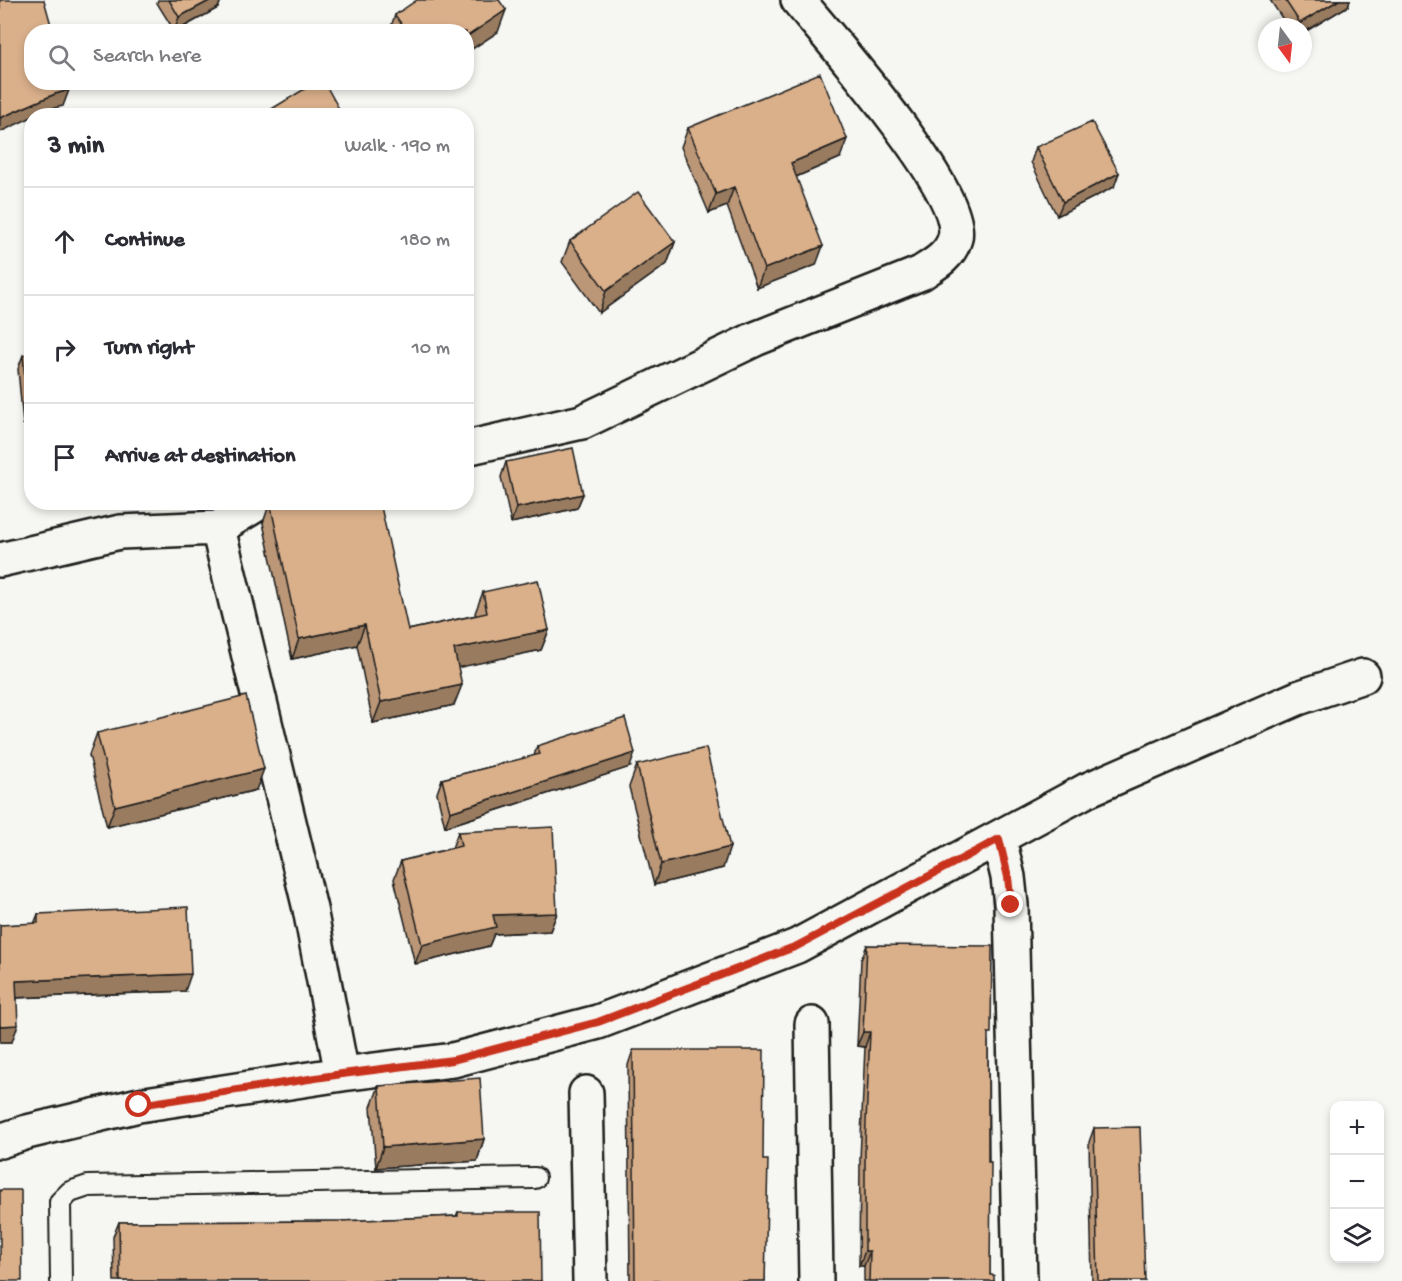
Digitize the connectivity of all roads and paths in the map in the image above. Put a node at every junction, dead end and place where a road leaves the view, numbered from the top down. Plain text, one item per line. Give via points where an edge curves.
1 (798, 0) edge
2 (474, 446) edge
3 (247, 510) edge
4 (218, 528) junction
5 (0, 560) edge
6 (1363, 675) dead end
7 (999, 839) junction
8 (812, 1024) dead end
9 (342, 1074) junction
10 (586, 1093) dead end
11 (0, 1141) edge
12 (536, 1178) dead end
13 (61, 1281) edge
14 (590, 1281) edge
15 (816, 1281) edge
16 (1020, 1281) edge

1 - 2 street via 894,118 951,209 955,237 945,257 921,273 755,339 582,422
3 - 4 street
4 - 5 street via 120,532
4 - 9 street via 310,909
6 - 7 street via 1299,698 1087,790
7 - 9 street via 797,946 598,1022 453,1060
7 - 16 street via 1011,905
8 - 15 street
9 - 11 street via 139,1105
10 - 14 street
12 - 13 lane via 88,1186 70,1192 60,1202

